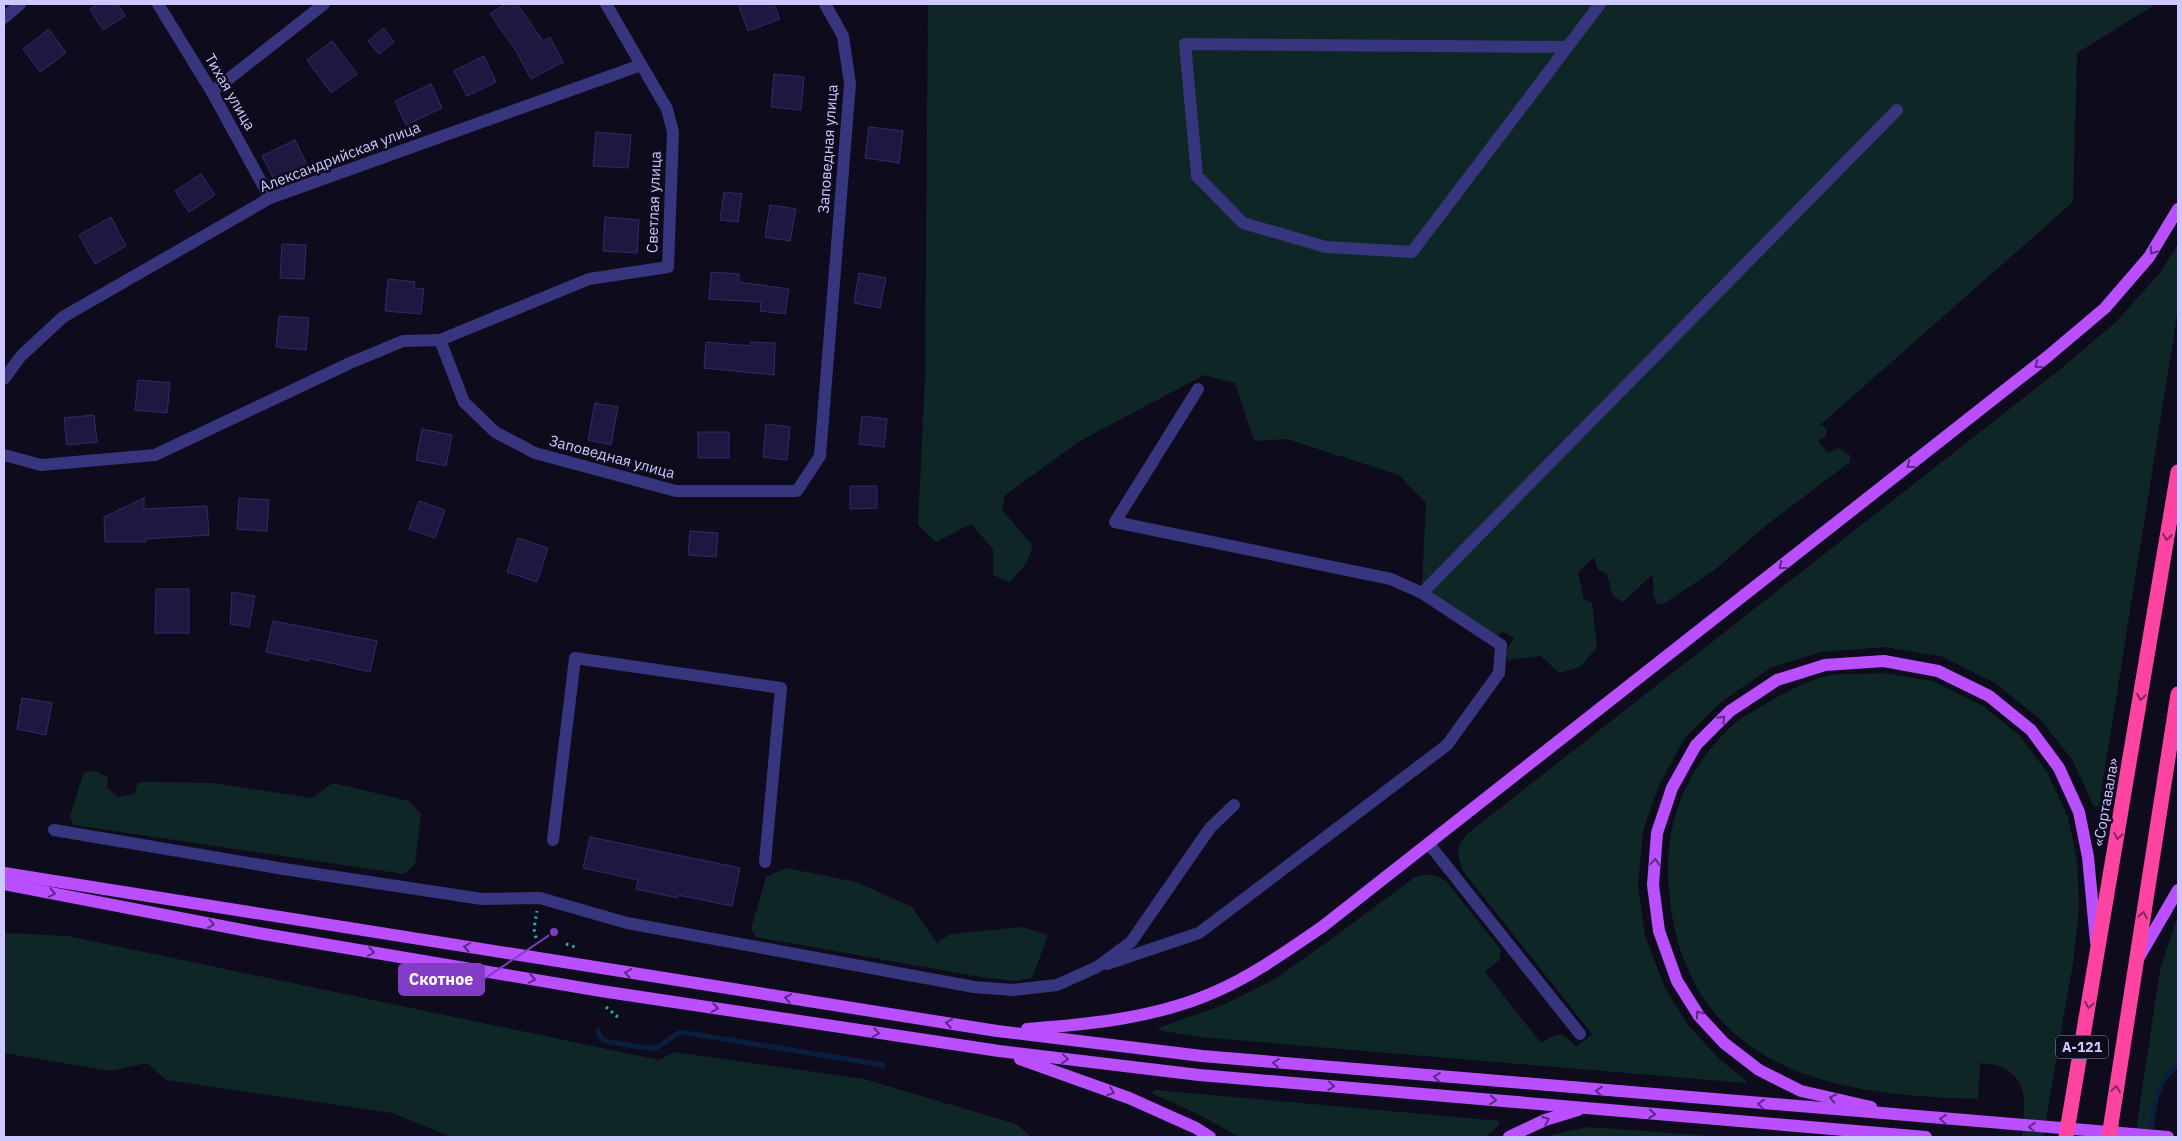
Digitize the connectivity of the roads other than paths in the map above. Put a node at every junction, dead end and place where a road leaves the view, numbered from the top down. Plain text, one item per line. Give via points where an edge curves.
1 (20, 4) edge
2 (158, 4) edge
3 (324, 4) edge
4 (606, 4) edge
5 (825, 4) edge
6 (1600, 4) edge
7 (4, 18) edge
8 (1567, 47) junction
9 (641, 65) junction
10 (212, 92) junction
11 (1897, 110) dead end
12 (270, 198) junction
13 (2178, 210) edge
14 (440, 340) junction
15 (4, 379) edge
16 (1198, 389) dead end
17 (4, 455) edge
18 (2178, 472) edge
19 (1422, 593) junction
20 (2178, 694) edge
21 (1234, 805) dead end
22 (54, 830) dead end
23 (553, 840) dead end
24 (1429, 844) junction
25 (765, 862) dead end
26 (4, 873) edge
27 (4, 884) edge
28 (2178, 890) edge
29 (2097, 957) junction
30 (2135, 963) junction
31 (1097, 967) junction
32 (997, 1031) junction
33 (1580, 1034) dead end
34 (999, 1051) junction
35 (1586, 1108) junction
36 (1914, 1117) junction
37 (1210, 1137) edge
38 (1509, 1137) edge
39 (1899, 1137) edge
40 (1919, 1137) edge
41 (2066, 1137) edge
42 (2109, 1137) edge
43 (2168, 1137) edge

1 - 7 street
2 - 10 street, Тихая улица
3 - 10 street
4 - 9 street, Светлая улица
5 - 14 street, Заповедная улица via 843,36 850,84 820,456 797,491 676,491 535,453 495,432 464,402
6 - 8 street
8 - 8 street via 1185,44 1197,176 1243,223 1326,247 1412,252
9 - 12 street, Александрийская улица
9 - 14 street, Светлая улица via 667,109 672,132 668,267 589,278
10 - 12 street, Тихая улица
11 - 19 street
12 - 15 street, Александрийская улица via 63,317 21,356
13 -> 24 main road via 2150,257 2105,308
14 - 17 street via 403,341 154,455 41,465
16 - 19 street via 1115,522 1391,579
18 -> 29 highway, «Сортавала» / А-121
19 - 31 street via 1501,645 1499,673 1447,745 1199,933
30 -> 20 highway, А-121
21 - 31 street via 1210,828 1131,942
22 - 31 street via 284,870 472,897 540,898 627,923 974,987 1013,990 1057,984
23 - 25 street via 575,658 781,688
24 - 32 main road via 1322,927 1268,964 1217,991 1155,1013 1088,1024
24 - 33 street
32 -> 26 main road
27 -> 34 main road via 258,933 592,989
28 - 30 main road
36 -> 29 main road via 1801,1091 1760,1070 1724,1043 1699,1016 1677,981 1659,931 1653,884 1657,833 1672,788 1696,745 1730,711 1777,680 1825,665 1884,661 1938,671 1989,696 2031,730 2059,768 2079,812 2088,857
29 -> 41 highway, «Сортавала» / А-121
42 -> 30 highway, А-121
36 -> 32 main road via 1202,1056
34 -> 35 main road via 1199,1075
34 -> 37 main road via 1129,1098
38 -> 35 main road via 1544,1120
35 -> 40 main road
43 -> 36 main road
39 - 40 main road

